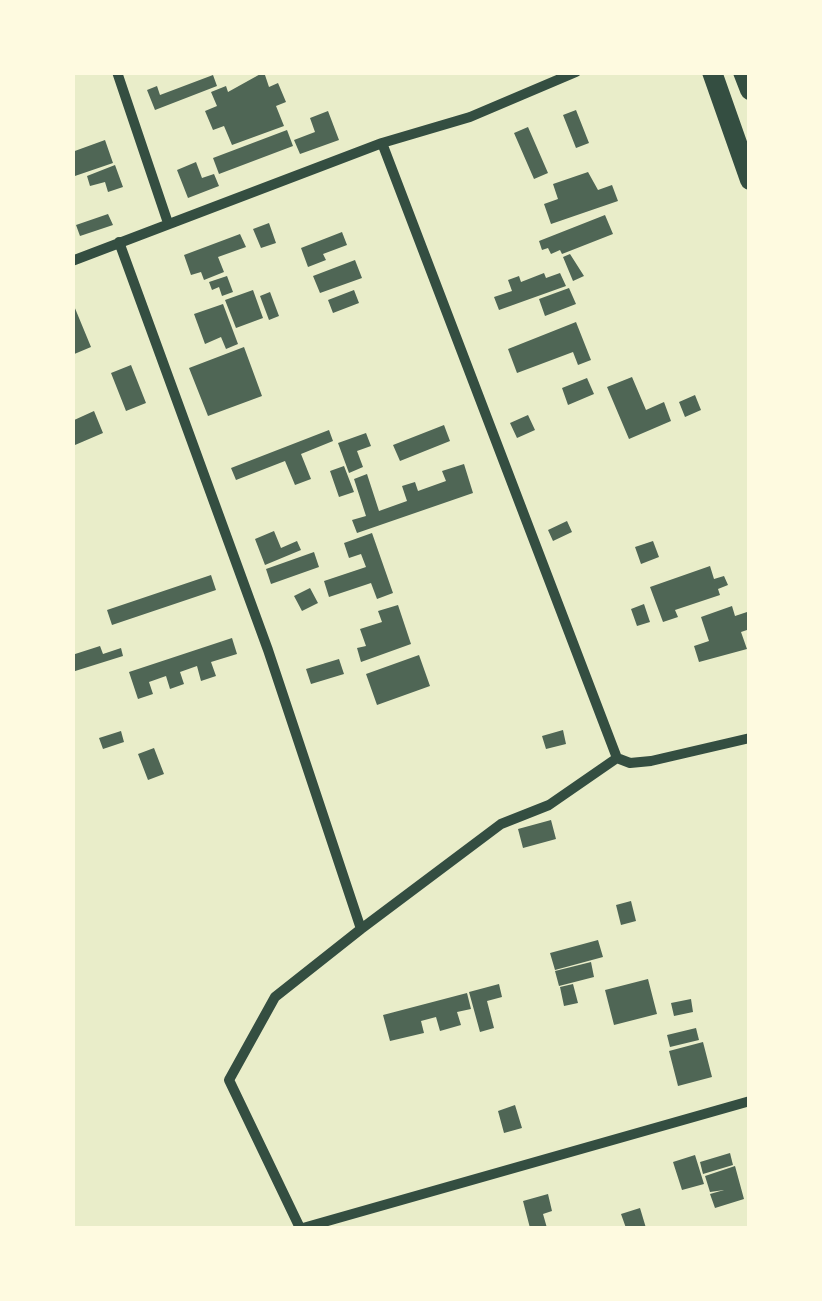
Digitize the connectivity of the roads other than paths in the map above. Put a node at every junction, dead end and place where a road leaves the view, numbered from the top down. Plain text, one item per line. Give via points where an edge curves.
1 (117, 72) edge
2 (576, 72) edge
3 (712, 72) edge
4 (743, 72) edge
5 (750, 90) edge
6 (382, 143) junction
7 (750, 180) edge
8 (168, 223) junction
9 (119, 242) junction
10 (72, 261) edge
11 (750, 738) edge
12 (617, 758) junction
13 (361, 929) junction
14 (750, 1101) edge
15 (302, 1228) edge

1 - 8 street
2 - 6 street via 470,117
3 - 7 main road
4 - 5 main road
6 - 8 street
6 - 12 street
8 - 9 street
9 - 10 street
9 - 13 street
11 - 12 street via 652,761
12 - 13 street via 549,805 502,824
13 - 15 street via 275,997 229,1080
14 - 15 street

